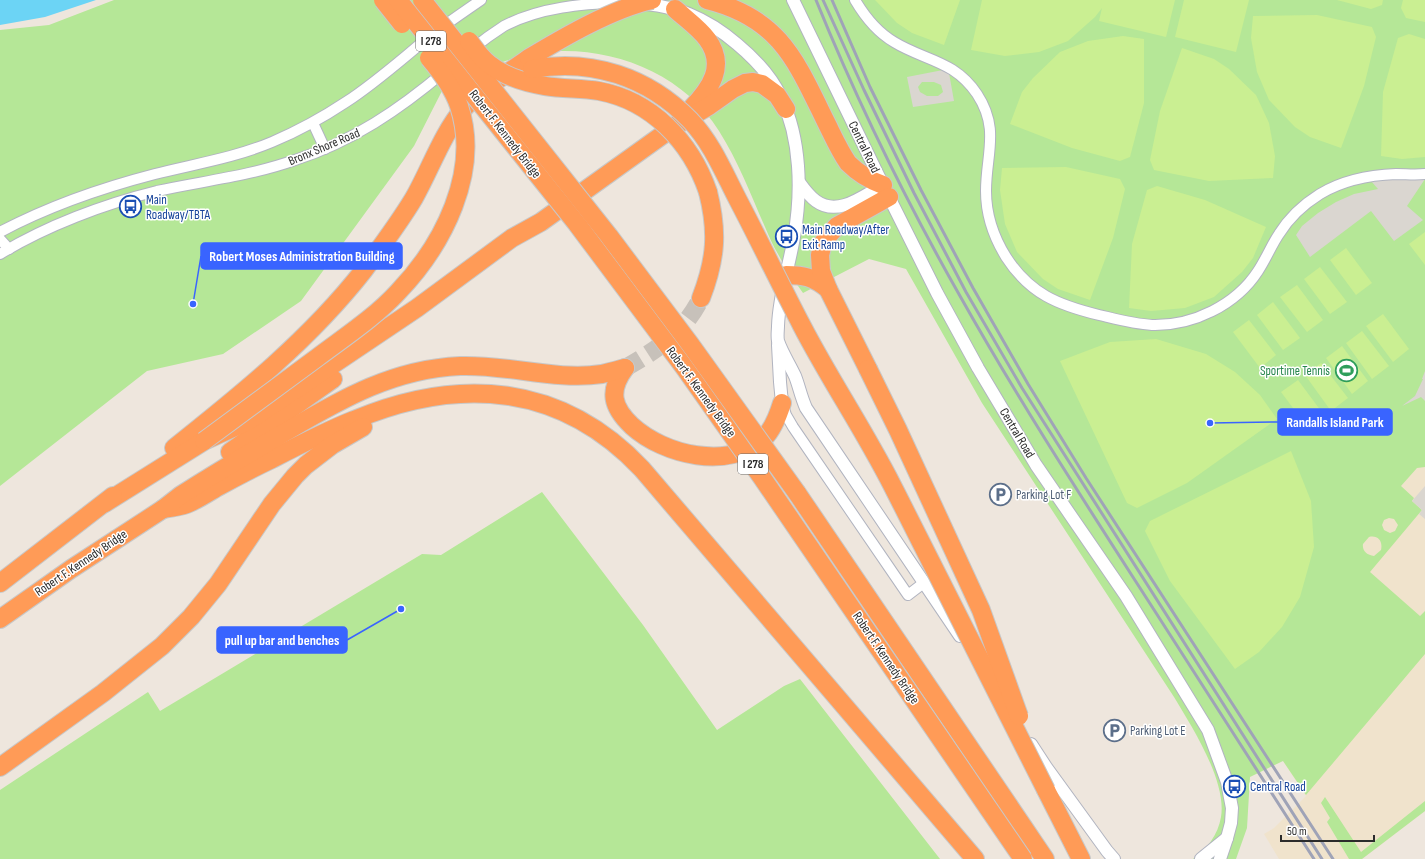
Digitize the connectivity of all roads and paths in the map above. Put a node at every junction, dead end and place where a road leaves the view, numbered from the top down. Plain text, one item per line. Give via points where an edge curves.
1 (383, 0) edge
2 (398, 0) edge
3 (422, 0) edge
4 (431, 0) edge
5 (481, 0) edge
6 (652, 0) edge
7 (707, 0) edge
8 (793, 0) edge
9 (855, 0) edge
10 (620, 1) edge
11 (676, 10) junction
12 (531, 64) junction
13 (786, 109) junction
14 (313, 123) junction
15 (675, 126) junction
16 (325, 149) junction
17 (166, 172) junction
18 (1425, 174) edge
19 (799, 182) junction
20 (176, 187) junction
21 (886, 191) junction
22 (60, 204) junction
23 (67, 221) junction
24 (0, 232) edge
25 (0, 239) edge
26 (9, 249) junction
27 (0, 254) edge
28 (786, 275) junction
29 (828, 289) junction
30 (701, 298) tunnel mouth
31 (420, 311) junction
32 (778, 340) junction
33 (427, 397) junction
34 (782, 403) junction
35 (204, 440) junction
36 (105, 503) junction
37 (163, 509) junction
38 (925, 582) junction
39 (0, 584) edge
40 (0, 619) edge
41 (0, 767) edge
42 (1046, 790) junction
43 (1227, 838) junction
44 (975, 859) edge
45 (1023, 859) edge
46 (1045, 859) edge
47 (1081, 859) edge
48 (1114, 859) edge
49 (1201, 859) edge
50 (1220, 859) edge

1 - 35 highway, bridge via 443,76 459,106 465,134 465,158 462,181 450,215 433,248 398,293 383,307
2 - 45 highway, Robert F. Kennedy Bridge / I 278, bridge via 577,224 679,361 763,479
3 - 46 highway, Robert F. Kennedy Bridge / I 278, bridge via 581,199 690,344 801,500
4 - 30 highway, bridge via 457,26 482,58 496,69 536,84 594,90 633,102 662,121 679,138 698,168 714,216 711,268
5 - 14 street, Bronx Shore Road via 347,102
6 - 12 highway, bridge via 614,13 559,41
7 - 21 highway via 748,15 776,37 799,68 844,156 853,168
8 - 21 street, Central Road
9 - 18 street via 870,22 886,37 903,48 942,63 959,73 977,94 988,117 991,140 986,189 993,233 1014,268 1033,287 1052,300 1073,308 1151,325 1190,320 1206,314 1221,307 1243,289 1259,270 1286,224 1320,194 1360,178
10 - 11 street
10 - 16 street, Bronx Shore Road via 557,9 521,18 504,26 388,114 359,133
11 - 13 street via 688,13 708,24 741,47 769,77
11 - 15 highway via 707,39 713,49 716,68 713,82 707,92
12 - 36 highway via 482,91 463,109 448,132 414,198 389,236 353,283 303,337 241,395
12 - 42 highway, bridge via 582,66 626,77 664,98 686,116 700,132 718,161 803,328 891,484
13 - 15 highway via 780,99 766,86 745,83
13 - 19 street
14 - 16 street
14 - 17 street, Bronx Shore Road via 245,152
15 - 31 highway via 541,222 519,244
16 - 20 street, Bronx Shore Road via 268,169
17 - 20 street
17 - 22 street, Bronx Shore Road via 122,183
19 - 21 street via 817,202 833,207 840,207
19 - 28 street via 798,216
20 - 23 street, Bronx Shore Road via 132,198
21 - 29 highway via 837,226 823,243 821,271
21 - 43 street, Central Road via 937,293 1014,429 1126,596 1208,730 1230,795 1231,823
22 - 23 street
22 - 24 street, Bronx Shore Road
23 - 26 street, Bronx Shore Road
25 - 26 street
26 - 27 street, Bronx Shore Road
28 - 29 highway via 809,277
28 - 32 street via 780,300
29 - 42 highway, bridge via 898,430 981,610
31 - 35 highway, bridge via 248,421
31 - 37 highway via 325,386 177,489
32 - 34 street
32 - 38 street via 796,378 806,408
33 - 37 highway via 353,420 186,505
33 - 41 highway via 346,436 306,465 276,499 218,584 176,632 108,690
33 - 44 highway via 475,393 507,395 540,403 580,420 620,447 642,469
34 - 37 highway, Robert F. Kennedy Bridge via 770,430 751,447 734,453 688,454 656,443 637,430 618,410 615,391 617,380 625,368 601,374 575,375 476,366 427,370 393,378 358,391 181,495
34 - 38 street via 793,427 908,595
35 - 36 highway
36 - 39 highway
37 - 40 highway, Robert F. Kennedy Bridge
38 - 48 street via 1046,767
42 - 47 highway
43 - 49 street
43 - 50 street, Central Road

